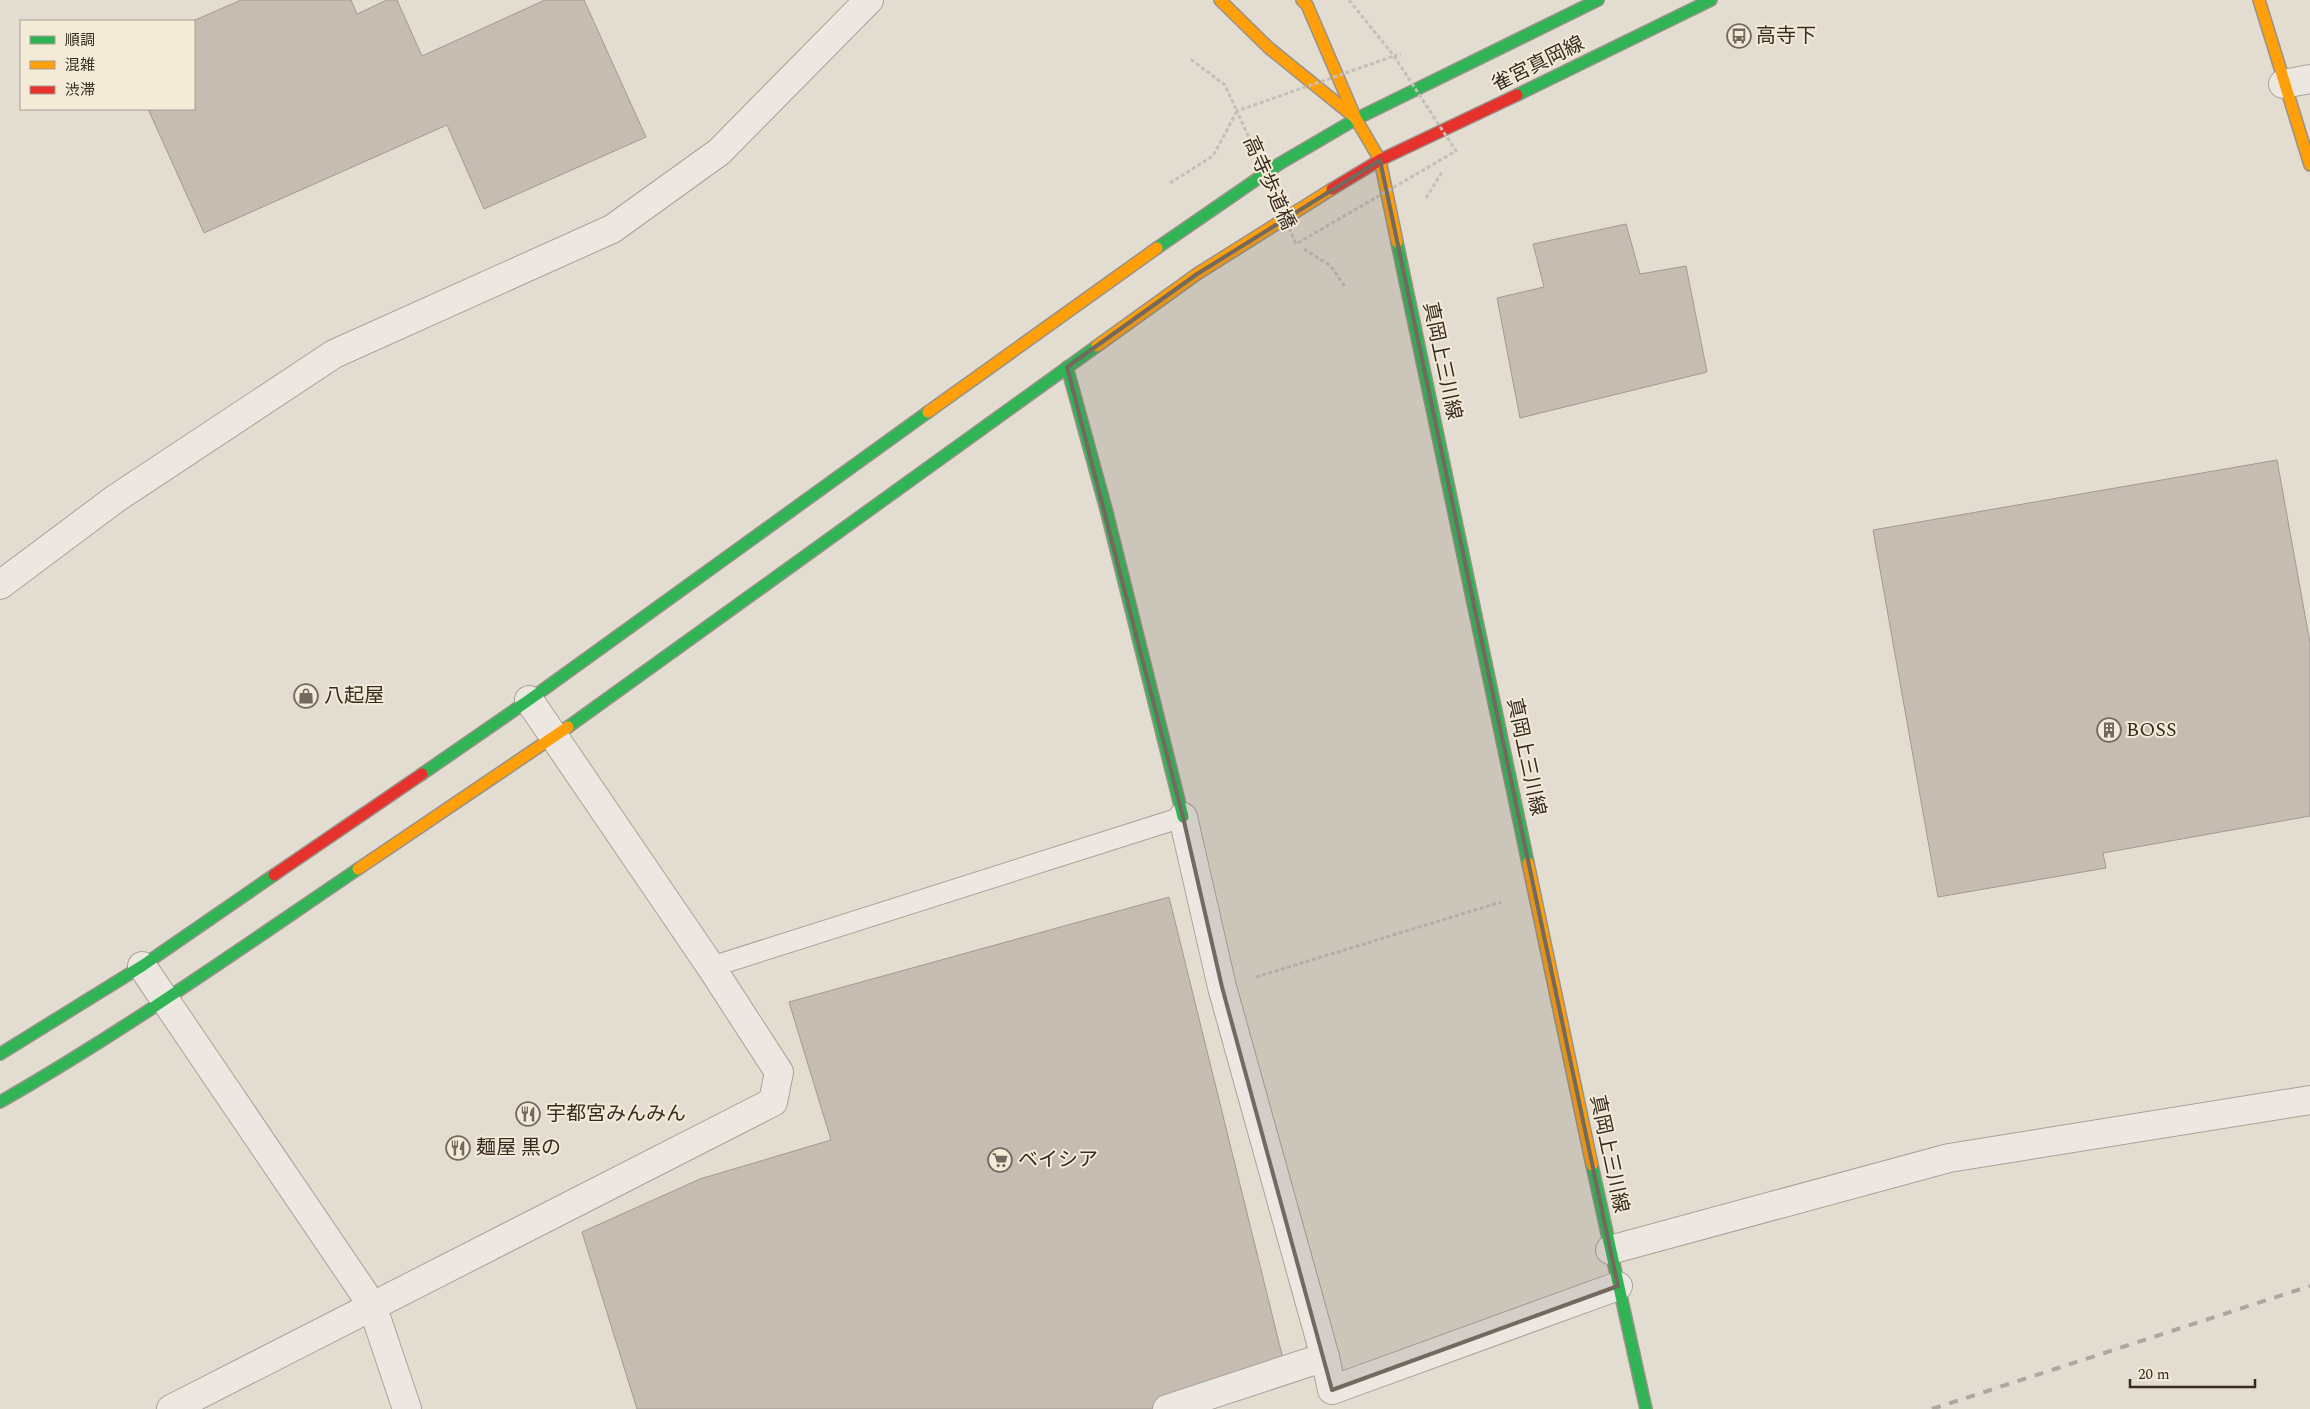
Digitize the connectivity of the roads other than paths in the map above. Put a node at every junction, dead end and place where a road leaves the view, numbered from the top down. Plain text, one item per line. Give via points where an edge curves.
1 (869, 0) edge
2 (1220, 0) edge
3 (1302, 0) edge
4 (1598, 0) edge
5 (1711, 0) edge
6 (2259, 0) edge
7 (2310, 80) edge
8 (2284, 84) junction
9 (1356, 119) junction
10 (1380, 160) junction
11 (2310, 165) edge
12 (1067, 368) junction
13 (0, 585) edge
14 (529, 700) junction
15 (554, 737) junction
16 (1183, 817) junction
17 (142, 966) junction
18 (711, 967) junction
19 (163, 1001) junction
20 (0, 1054) edge
21 (2310, 1100) edge
22 (0, 1102) edge
23 (1610, 1250) junction
24 (1618, 1286) junction
25 (372, 1305) junction
26 (1324, 1357) junction
27 (171, 1409) edge
28 (407, 1409) edge
29 (1167, 1409) edge
30 (1646, 1409) edge

1 - 13 street via 720,152 612,229 334,354 115,499
2 - 9 street, 真岡上三川線 via 1269,48
3 - 9 street, 真岡上三川線
4 - 9 street, 雀宮真岡線
5 - 10 street, 雀宮真岡線
6 - 8 street
7 - 8 street
8 - 11 street
9 - 10 street, 真岡上三川線
9 - 14 street, 雀宮真岡線 via 1279,164 1174,235
10 - 12 street, 雀宮真岡線 via 1197,274
10 - 23 street, 真岡上三川線
12 - 15 street, 雀宮真岡線
12 - 16 street
14 - 15 street
14 - 17 street, 雀宮真岡線
15 - 18 street
15 - 19 street, 雀宮真岡線
16 - 18 lane
16 - 26 street via 1222,987
17 - 19 street
17 - 20 street, 雀宮真岡線
18 - 25 street via 779,1072 773,1102
19 - 22 street, 雀宮真岡線
19 - 25 street
21 - 23 street via 1949,1158
23 - 24 street, 真岡上三川線
24 - 26 street via 1332,1390
24 - 30 street, 真岡上三川線
25 - 27 street
25 - 28 street
26 - 29 street

